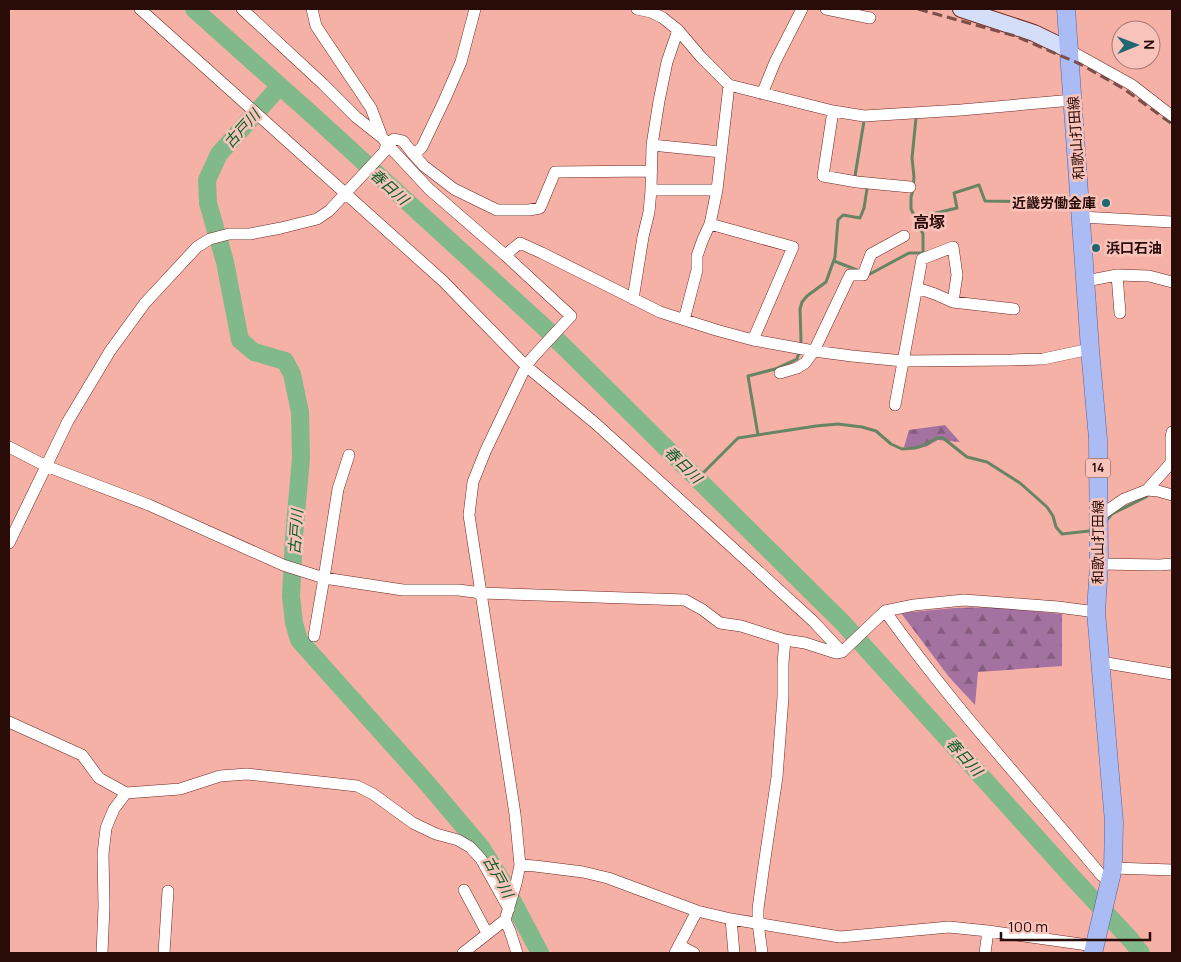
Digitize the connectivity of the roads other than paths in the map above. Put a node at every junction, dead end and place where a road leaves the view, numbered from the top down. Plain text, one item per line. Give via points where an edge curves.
1 (140, 9) edge
2 (242, 9) edge
3 (312, 9) edge
4 (475, 9) edge
5 (637, 9) edge
6 (802, 9) edge
7 (826, 9) edge
8 (960, 9) edge
9 (1066, 9) edge
10 (870, 18) dead end
11 (678, 30) junction
12 (1069, 50) junction
13 (730, 85) junction
14 (762, 94) junction
15 (1073, 100) junction
16 (833, 111) junction
17 (1172, 116) edge
18 (384, 144) junction
19 (652, 145) junction
20 (721, 152) junction
21 (414, 155) junction
22 (652, 172) junction
23 (910, 186) dead end
24 (348, 190) junction
25 (652, 190) junction
26 (717, 190) junction
27 (1081, 217) junction
28 (1172, 222) edge
29 (710, 224) junction
30 (904, 236) dead end
31 (505, 255) junction
32 (1117, 275) junction
33 (1086, 281) junction
34 (1172, 282) edge
35 (917, 288) junction
36 (633, 299) junction
37 (953, 302) junction
38 (1014, 309) dead end
39 (1120, 313) dead end
40 (684, 320) junction
41 (753, 340) junction
42 (1090, 349) junction
43 (814, 351) junction
44 (902, 361) junction
45 (526, 366) junction
46 (780, 374) dead end
47 (895, 405) dead end
48 (1172, 432) edge
49 (9, 448) edge
50 (349, 455) dead end
51 (46, 466) junction
52 (1152, 491) junction
53 (1172, 495) edge
54 (1098, 517) junction
55 (9, 543) edge
56 (1099, 564) junction
57 (1172, 564) edge
58 (324, 578) junction
59 (481, 593) junction
60 (1096, 612) junction
61 (881, 615) junction
62 (314, 636) dead end
63 (785, 640) junction
64 (846, 649) junction
65 (1100, 662) junction
66 (1172, 674) edge
67 (9, 722) edge
68 (126, 794) junction
69 (520, 865) junction
70 (1172, 870) edge
71 (1111, 879) junction
72 (464, 890) dead end
73 (168, 891) dead end
74 (697, 912) junction
75 (507, 915) junction
76 (731, 919) junction
77 (758, 923) junction
78 (988, 931) junction
79 (487, 933) junction
80 (1095, 944) edge
81 (677, 949) edge
82 (102, 953) edge
83 (164, 953) edge
84 (462, 953) edge
85 (516, 953) edge
86 (694, 953) edge
87 (734, 953) edge
88 (762, 953) edge
89 (985, 953) edge

1 - 24 street via 320,170
2 - 18 street
3 - 18 street via 316,26 371,108
4 - 21 street via 461,62 422,147
5 - 11 street via 663,18
6 - 14 street
7 - 10 street
8 - 12 main road via 1034,33
9 - 12 main road, 和歌山打田線 / 14
11 - 13 street
11 - 19 street via 667,62
12 - 15 main road, 和歌山打田線 / 14
12 - 17 street via 1132,85
13 - 14 street
13 - 20 street
14 - 16 street
15 - 16 street via 864,116
15 - 27 main road, 和歌山打田線 / 14
16 - 23 street via 824,176
18 - 21 street via 394,139 403,141
18 - 24 street
18 - 31 street via 429,189
19 - 20 street
19 - 22 street
20 - 26 street
21 - 22 street via 448,185 497,210 540,208 555,172
22 - 25 street
24 - 45 street
24 - 51 street via 317,219 257,233 229,234 197,246 145,303 110,351 68,421
25 - 26 street
25 - 36 street
26 - 29 street
27 - 28 street
27 - 33 main road, 和歌山打田線 / 14
29 - 40 street via 697,256 697,270
29 - 41 street via 793,248
30 - 43 street via 871,254 863,275 850,275
31 - 36 street via 520,244
31 - 45 street via 571,316
32 - 33 street
32 - 34 street via 1149,276
32 - 39 street
33 - 42 main road, 和歌山打田線 / 14
35 - 37 street
35 - 37 street via 922,259 953,247 958,275
35 - 44 street
36 - 40 street
37 - 38 street
40 - 41 street
41 - 43 street
42 - 44 street via 1043,359
42 - 54 main road, 和歌山打田線 / 14 via 1098,439
43 - 44 street
43 - 46 street via 805,363
44 - 47 street
45 - 59 street via 473,482 469,515
45 - 64 street via 595,423
48 - 52 street via 1171,463
49 - 51 street
50 - 58 street via 338,489
51 - 55 street
51 - 58 street via 149,505 283,565
52 - 53 street
52 - 54 street via 1124,499
54 - 56 main road, 和歌山打田線 / 14
56 - 57 street
56 - 60 main road, 和歌山打田線 / 14
58 - 59 street via 403,590
58 - 62 street
59 - 63 street via 685,600 720,623
59 - 69 street
60 - 61 street via 1058,606 964,600 914,605
60 - 65 main road, 和歌山打田線 / 14
61 - 64 street
61 - 71 street via 1101,875
63 - 64 street via 836,653
63 - 77 street via 777,777 762,872
65 - 66 street
65 - 71 main road, 和歌山打田線 / 14 via 1114,822
67 - 68 street via 82,756 98,778
68 - 75 street via 180,789 220,776 247,774 357,786 413,823 470,847 481,859
68 - 82 street via 114,809 106,828 102,854
69 - 74 street via 608,878
69 - 75 street
70 - 71 street
71 - 80 main road, 和歌山打田線 / 14
72 - 79 street
73 - 83 street
74 - 76 street
74 - 81 street
75 - 79 street
75 - 85 street
76 - 77 street
76 - 87 street
77 - 78 street via 840,937 949,926
77 - 88 street
78 - 80 street
78 - 89 street
79 - 84 street
81 - 86 street

